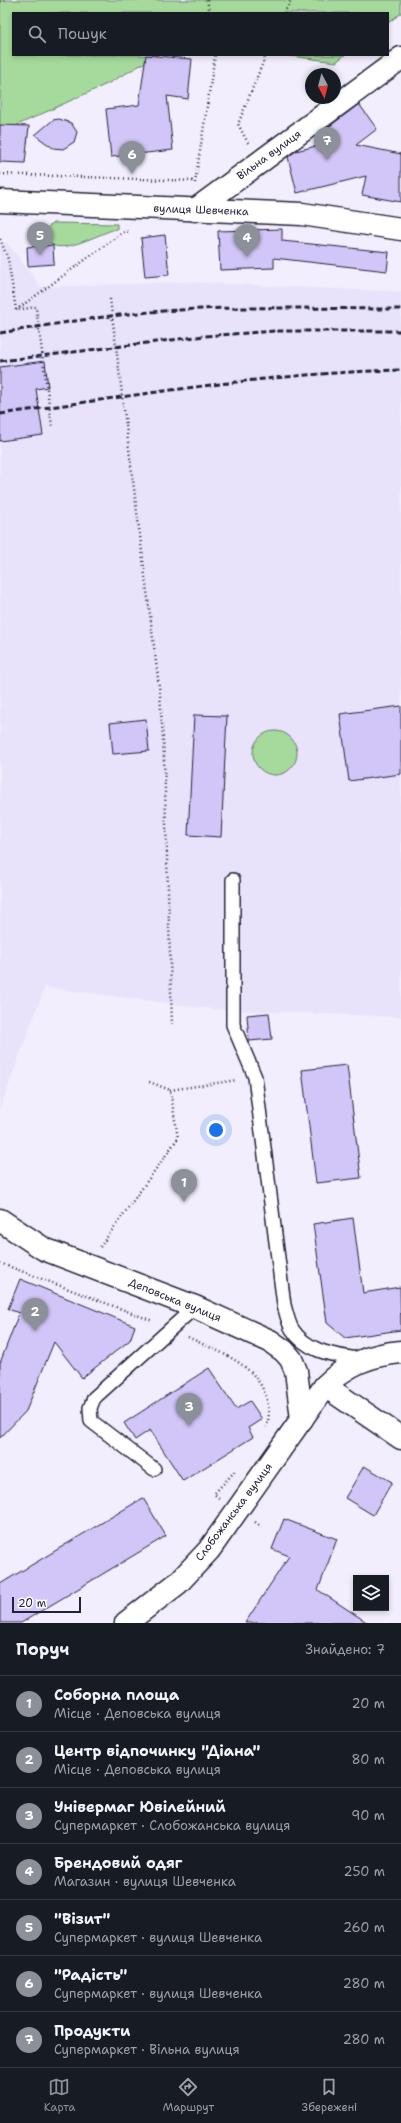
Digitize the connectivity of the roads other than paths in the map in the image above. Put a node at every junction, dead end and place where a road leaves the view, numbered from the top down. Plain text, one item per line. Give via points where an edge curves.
1 (401, 58) edge
2 (0, 201) edge
3 (194, 210) junction
4 (401, 229) edge
5 (233, 880) dead end
6 (0, 1220) edge
7 (195, 1306) junction
8 (401, 1352) edge
9 (362, 1360) junction
10 (325, 1386) junction
11 (302, 1419) junction
12 (401, 1438) edge
13 (154, 1469) dead end
14 (126, 1623) edge

1 - 3 street, Вільна вулиця
2 - 3 street, вулиця Шевченка
3 - 4 street, вулиця Шевченка via 302,214
5 - 9 lane via 233,1025 255,1077 284,1305 292,1328 304,1344 321,1352
6 - 7 street, Деповська вулиця via 44,1248
7 - 11 street, Деповська вулиця via 270,1341 284,1351 296,1371
7 - 13 lane via 94,1398 90,1408 91,1421
8 - 9 street
9 - 10 street via 336,1375
10 - 11 street, Слобожанська вулиця
10 - 12 street
11 - 14 street, Слобожанська вулиця via 209,1550 178,1583

